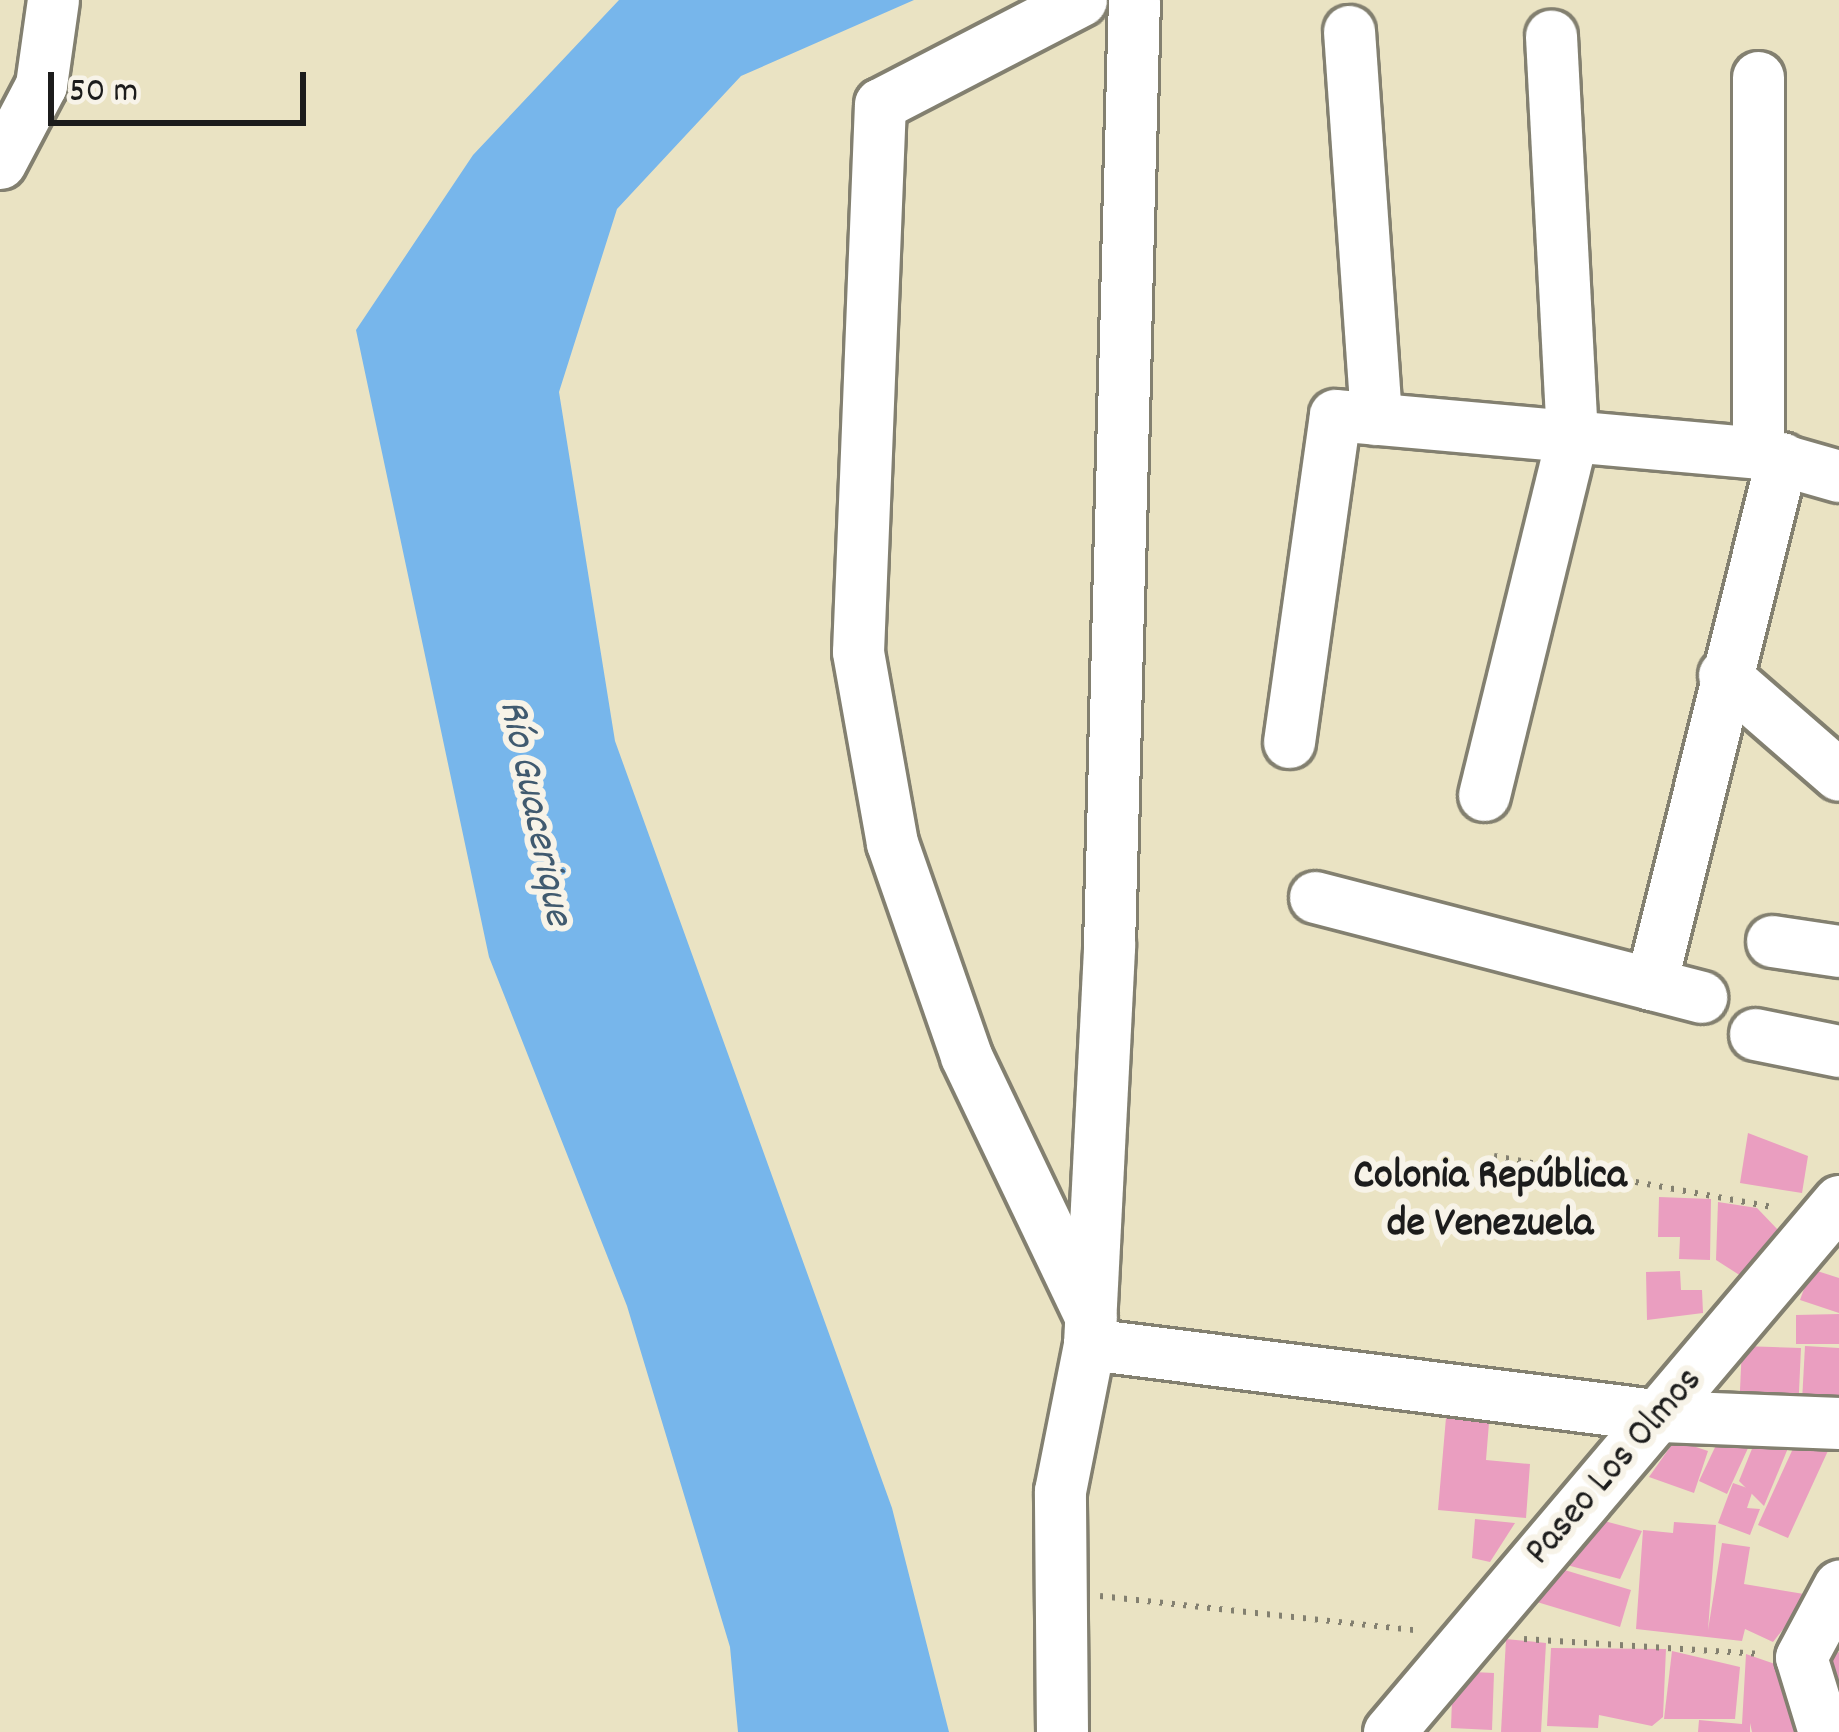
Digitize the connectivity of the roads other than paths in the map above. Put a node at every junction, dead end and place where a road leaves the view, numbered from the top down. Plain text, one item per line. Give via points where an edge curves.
1 (53, 0) edge
2 (1081, 0) edge
3 (1134, 0) edge
4 (1349, 32) dead end
5 (1551, 36) dead end
6 (1758, 77) dead end
7 (0, 163) edge
8 (1376, 419) junction
9 (1572, 436) junction
10 (1808, 473) edge
11 (1724, 675) junction
12 (1289, 742) dead end
13 (1839, 775) edge
14 (1484, 795) dead end
15 (1315, 897) dead end
16 (1772, 941) dead end
17 (1839, 951) edge
18 (1651, 984) junction
19 (1700, 997) dead end
20 (1755, 1034) dead end
21 (1839, 1051) edge
22 (1832, 1209) edge
23 (1090, 1331) junction
24 (1662, 1416) junction
25 (1839, 1423) edge
26 (1839, 1586) edge
27 (1431, 1708) edge
28 (1062, 1732) edge
29 (1389, 1732) edge
30 (1825, 1732) edge

1 - 7 street via 41,85
2 - 23 street via 880,104 858,652 892,843 959,1035
3 - 23 street
4 - 8 street
5 - 9 street
6 - 10 street
8 - 9 street
8 - 12 street via 1335,415
9 - 10 street
9 - 14 street
10 - 11 street
11 - 13 street
11 - 18 street
15 - 18 street
16 - 17 street
18 - 19 street
20 - 21 street
22 - 24 street, Paseo Los Olmos
23 - 24 street
23 - 28 street via 1060,1491
24 - 25 street
24 - 27 street, Paseo Los Olmos via 1471,1636
26 - 30 street via 1801,1657
27 - 29 street, Paseo Los Olmos

